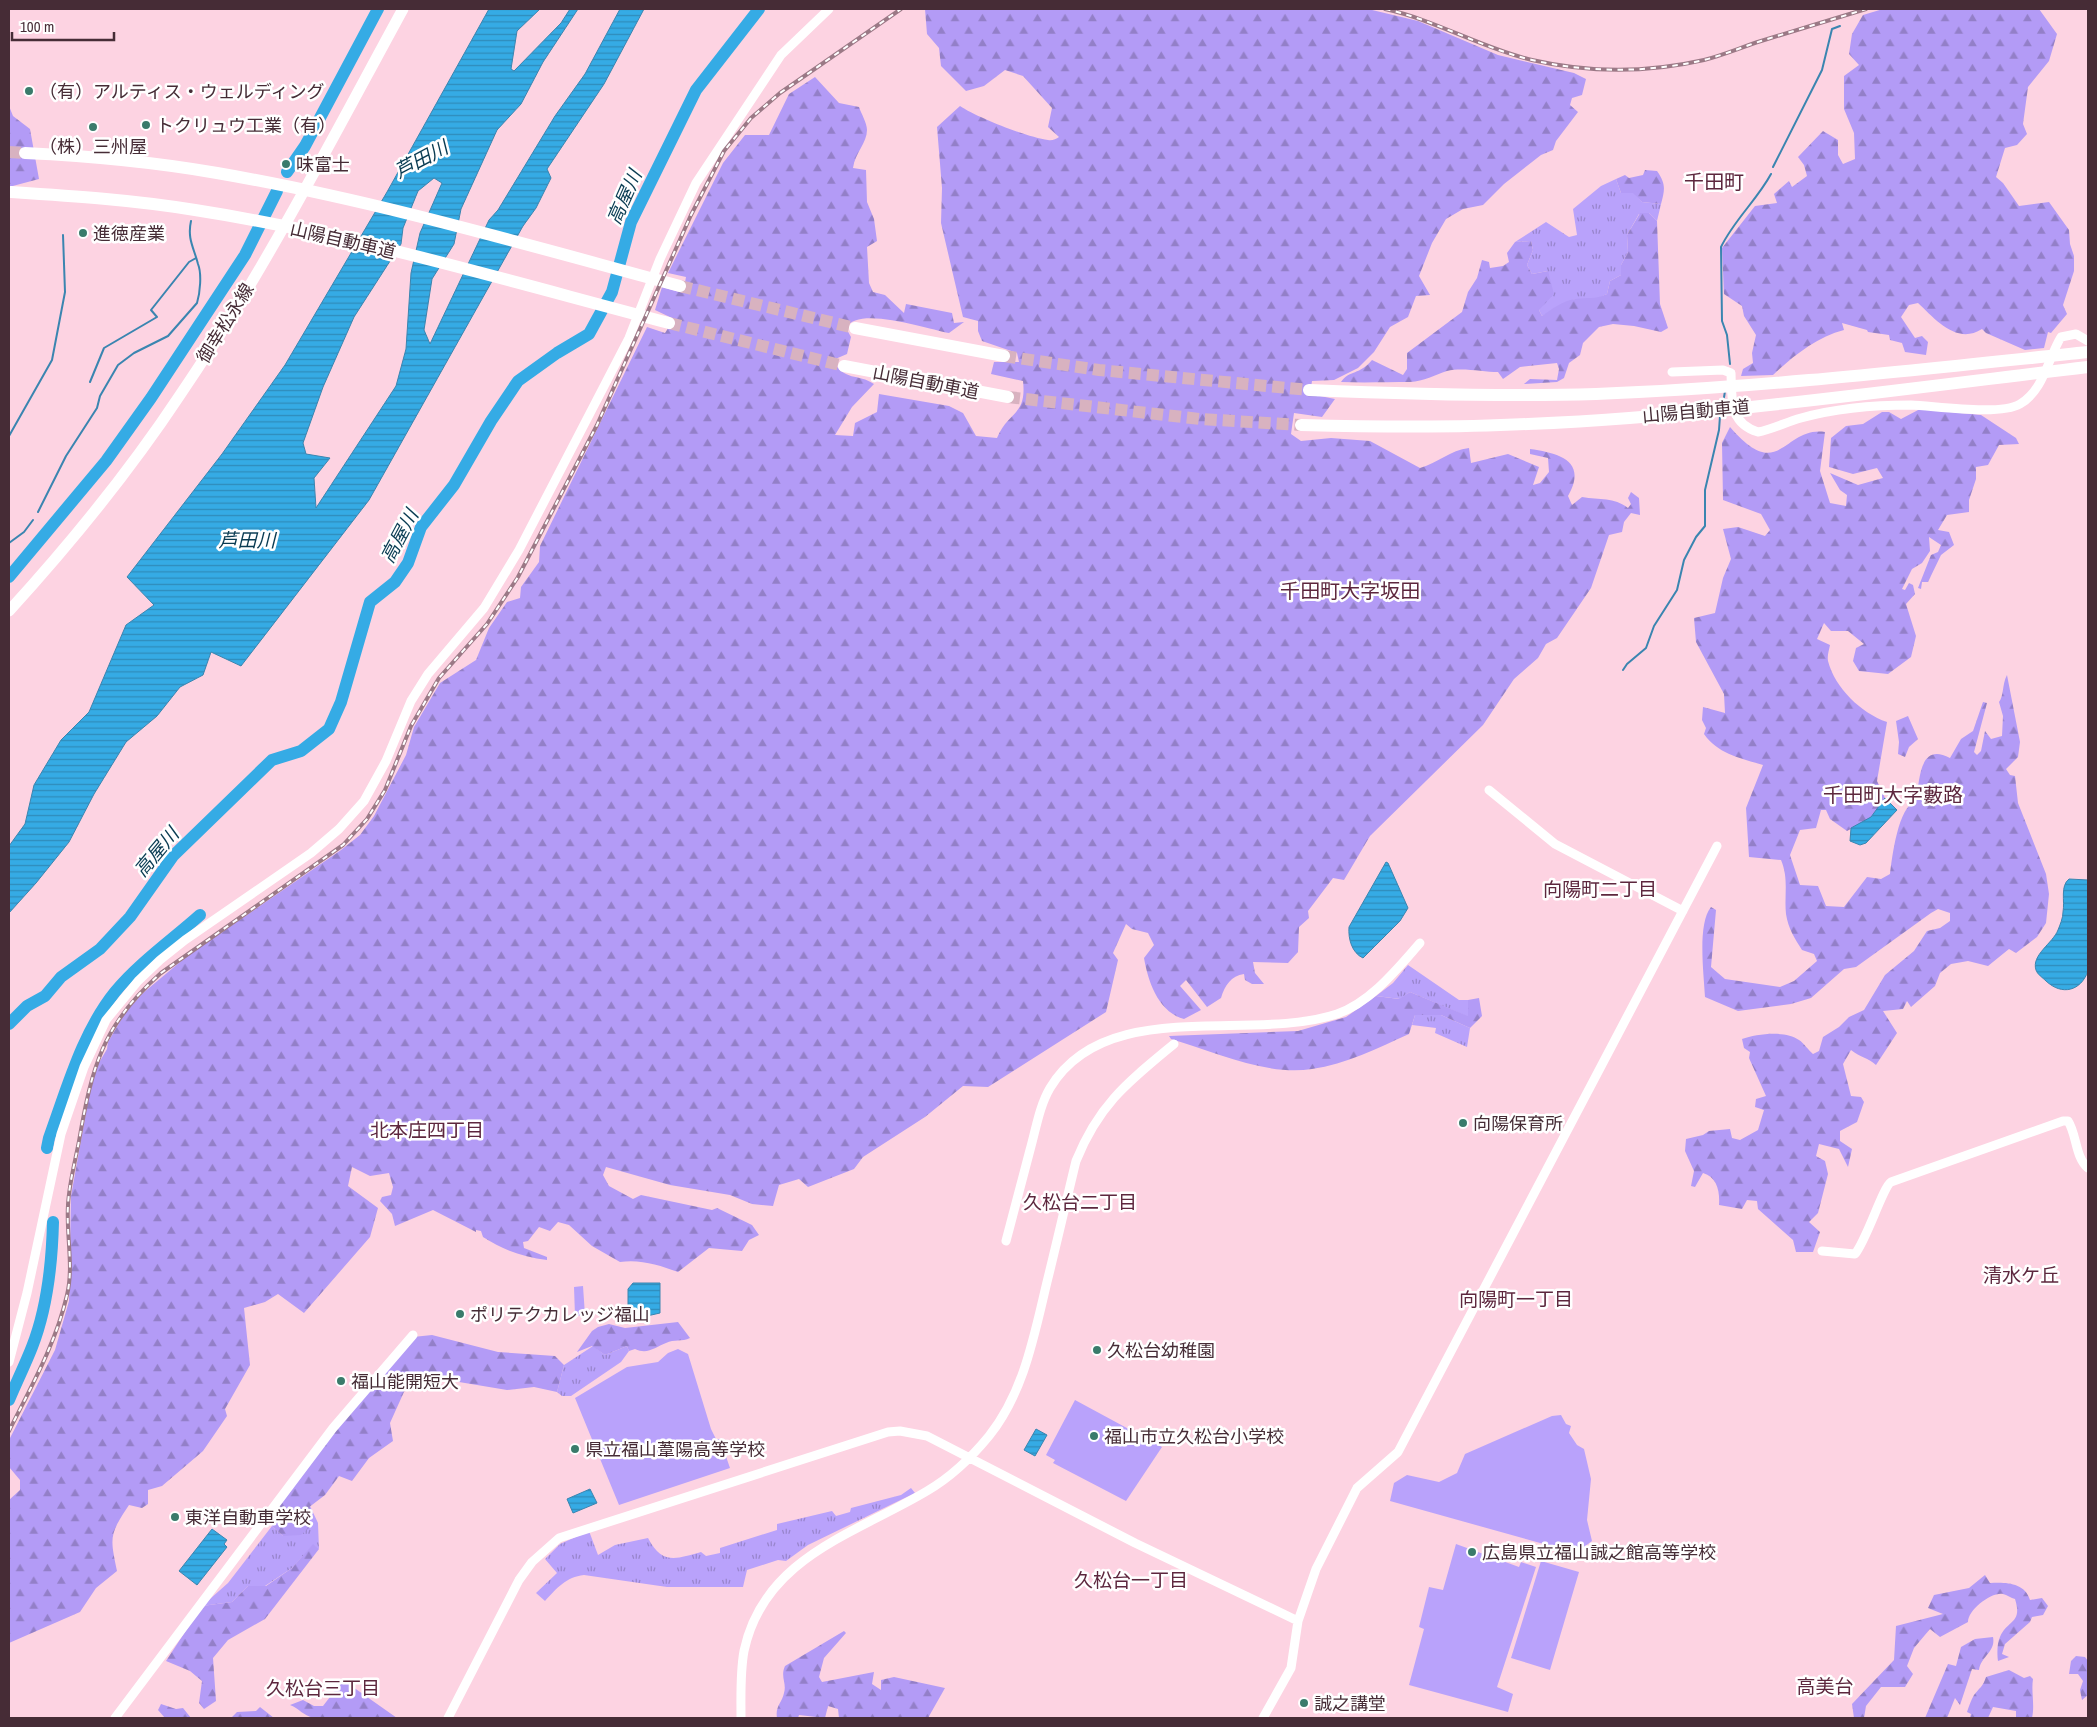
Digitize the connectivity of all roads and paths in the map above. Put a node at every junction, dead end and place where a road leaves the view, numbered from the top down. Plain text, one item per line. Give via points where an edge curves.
1 (403, 9) edge
2 (829, 9) edge
3 (25, 153) tunnel mouth
4 (11, 192) dead end
5 (680, 286) tunnel mouth
6 (669, 323) tunnel mouth
7 (855, 328) tunnel mouth
8 (2088, 341) edge
9 (2088, 352) edge
10 (1004, 356) tunnel mouth
11 (844, 366) tunnel mouth
12 (2088, 367) edge
13 (1672, 372) dead end
14 (1309, 390) tunnel mouth
15 (1008, 397) tunnel mouth
16 (1301, 425) tunnel mouth
17 (9, 611) edge
18 (1489, 790) dead end
19 (1717, 846) dead end
20 (1683, 911) junction
21 (1420, 943) dead end
22 (1174, 1044) dead end
23 (2088, 1168) edge
24 (1006, 1241) dead end
25 (1822, 1251) dead end
26 (412, 1335) dead end
27 (9, 1362) edge
28 (970, 1459) junction
29 (1298, 1621) junction
30 (115, 1718) edge
31 (448, 1718) edge
32 (741, 1718) edge
33 (1263, 1718) edge

1 - 17 main road, 御幸松永線 via 309,183 181,394 103,502
2 - 27 street via 781,55 696,183 660,259 629,338 519,550 484,608 428,674 411,701 386,761 364,801 311,853 160,960 106,1020 84,1067 61,1134
3 - 5 highway via 162,165 267,182 414,216
4 - 6 highway, 山陽自動車道 via 151,203 275,224 396,251
7 - 10 highway
8 - 13 street via 2076,334 2060,337 2043,378 2027,399 2007,409 1910,405 1855,407 1800,418 1758,432 1742,426 1736,417 1731,374 1723,370
9 - 14 highway, 山陽自動車道 via 1768,383 1594,394 1461,395
11 - 15 highway, 山陽自動車道
12 - 16 highway, 山陽自動車道 via 1769,404 1587,421 1447,427
18 - 20 street via 1555,844
19 - 20 street
20 - 29 street via 1398,1452 1357,1488 1308,1586
21 - 24 street via 1377,988 1337,1013 1299,1023 1140,1031 1113,1039 1081,1056 1061,1074 1044,1100
22 - 28 street via 1124,1085 1085,1138 1076,1161 1026,1369 999,1420
23 - 25 street via 2081,1158 2073,1129 2068,1121 2063,1121 1891,1182 1886,1185 1880,1206 1854,1254
26 - 30 street via 332,1428
28 - 29 street
28 - 31 street via 927,1436 888,1432 559,1538 532,1562 519,1580
28 - 32 street via 929,1491 806,1557 776,1584 764,1601 744,1649
29 - 33 street via 1291,1668

